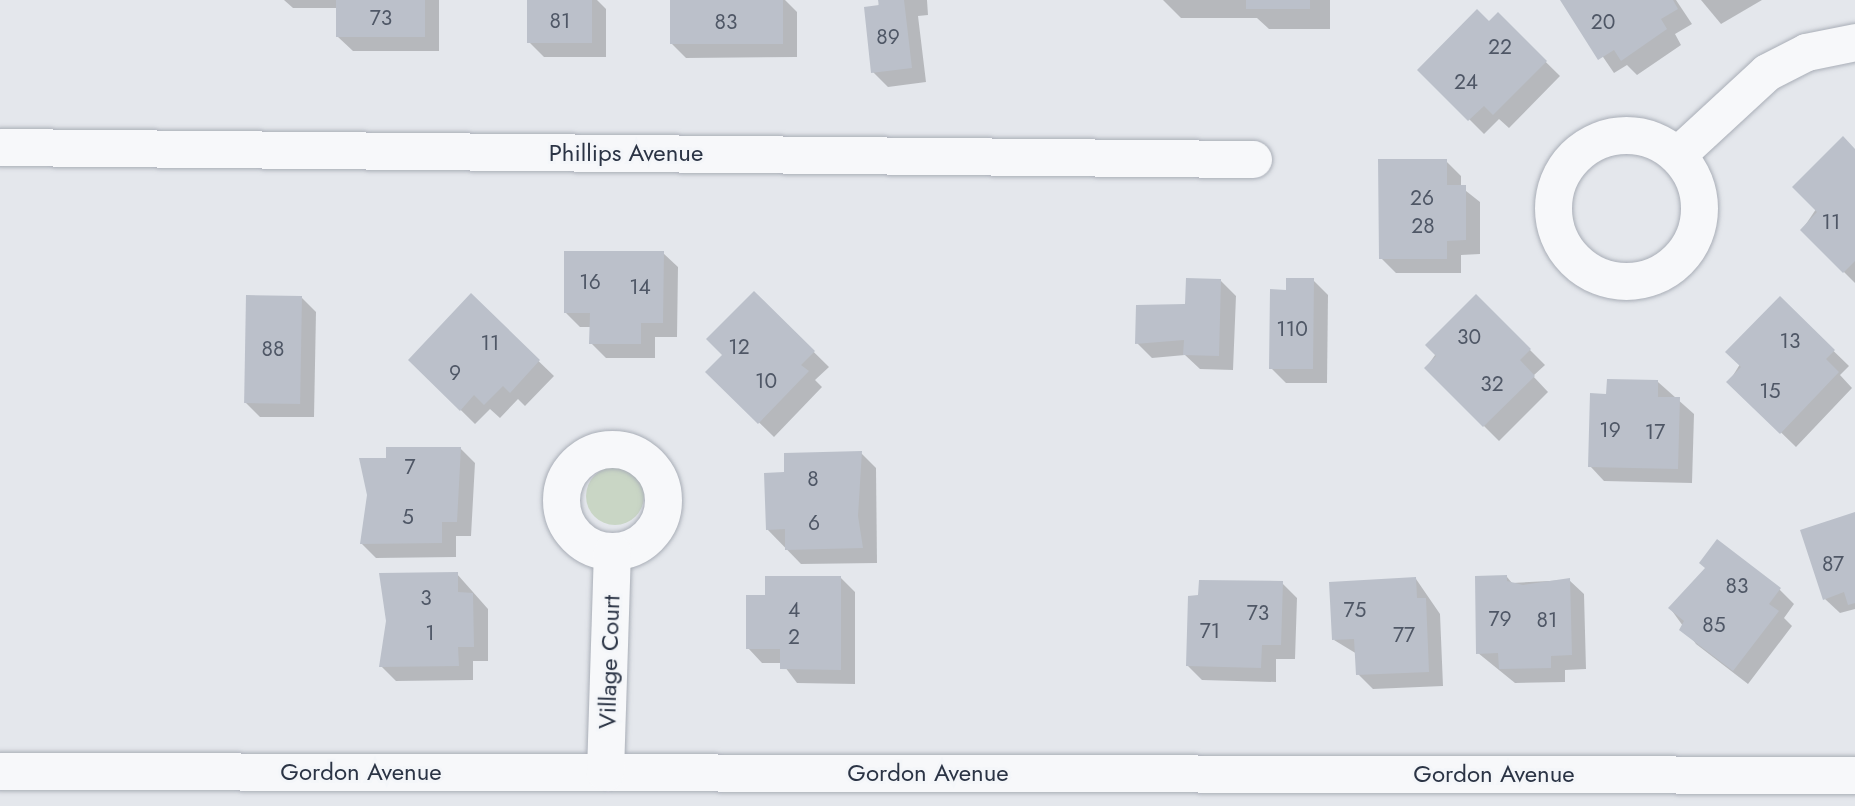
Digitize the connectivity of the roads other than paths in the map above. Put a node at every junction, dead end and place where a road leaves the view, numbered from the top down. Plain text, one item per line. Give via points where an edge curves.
1 (1855, 42) edge
2 (0, 147) edge
3 (1677, 155) dead end
4 (1253, 159) dead end
5 (612, 552) dead end
6 (0, 771) edge
7 (605, 772) junction
8 (1855, 775) edge

1 - 3 street via 1806,52 1767,72
2 - 4 street, Phillips Avenue
5 - 7 street, Village Court
6 - 7 street, Gordon Avenue
7 - 8 street, Gordon Avenue

